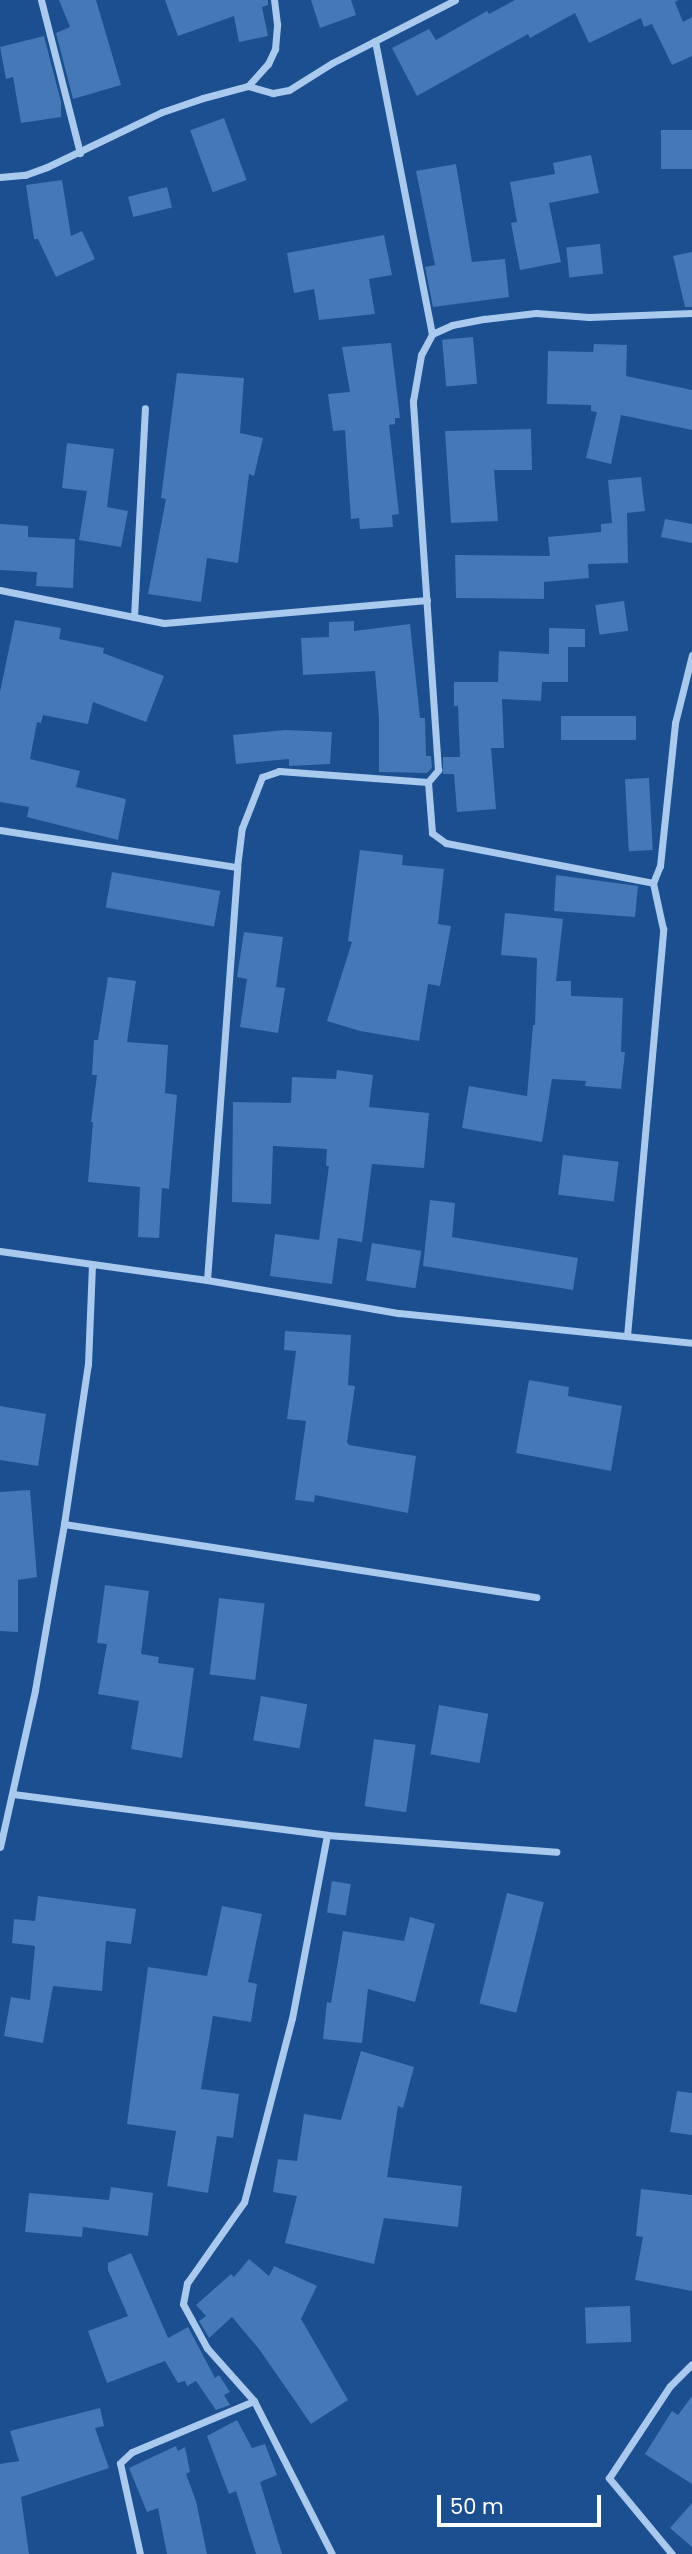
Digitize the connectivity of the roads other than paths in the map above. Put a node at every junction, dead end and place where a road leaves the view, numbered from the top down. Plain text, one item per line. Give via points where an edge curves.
1 (41, 0) edge
2 (274, 0) edge
3 (455, 0) edge
4 (375, 41) junction
5 (248, 86) junction
6 (80, 153) junction
7 (0, 177) edge
8 (692, 313) edge
9 (432, 334) junction
10 (145, 408) dead end
11 (0, 590) edge
12 (428, 600) junction
13 (134, 617) junction
14 (692, 655) edge
15 (428, 782) junction
16 (0, 830) edge
17 (237, 867) junction
18 (653, 883) junction
19 (0, 1251) edge
20 (92, 1266) junction
21 (207, 1280) junction
22 (627, 1336) junction
23 (692, 1343) edge
24 (64, 1524) junction
25 (536, 1597) dead end
26 (13, 1794) junction
27 (327, 1835) junction
28 (0, 1847) edge
29 (556, 1852) dead end
30 (692, 2364) edge
31 (254, 2401) junction
32 (140, 2554) edge
33 (332, 2554) edge
34 (672, 2554) edge

1 - 6 street
2 - 5 street via 275,49
3 - 4 street
4 - 5 street via 289,90 273,93
4 - 9 street
5 - 6 street via 162,112
6 - 7 street via 25,175
8 - 9 street via 589,317 536,313 452,325
9 - 12 street via 421,355 413,401
10 - 13 street
11 - 13 street
12 - 13 street via 187,623
12 - 15 street via 439,761 438,771
14 - 18 street via 675,723 660,866
15 - 17 street via 279,771 262,777 242,828
15 - 18 street via 432,833 446,843
16 - 17 street
17 - 21 street
18 - 22 street via 663,929
19 - 20 street
20 - 21 street
20 - 24 street via 88,1364
21 - 22 street via 399,1313
22 - 23 street
24 - 25 street
24 - 26 street
26 - 27 street
26 - 28 street
27 - 29 street
27 - 31 street via 292,2018 244,2203 187,2283 183,2304 207,2348
30 - 34 street via 670,2386 609,2479
31 - 32 street via 132,2452 120,2463
31 - 33 street

